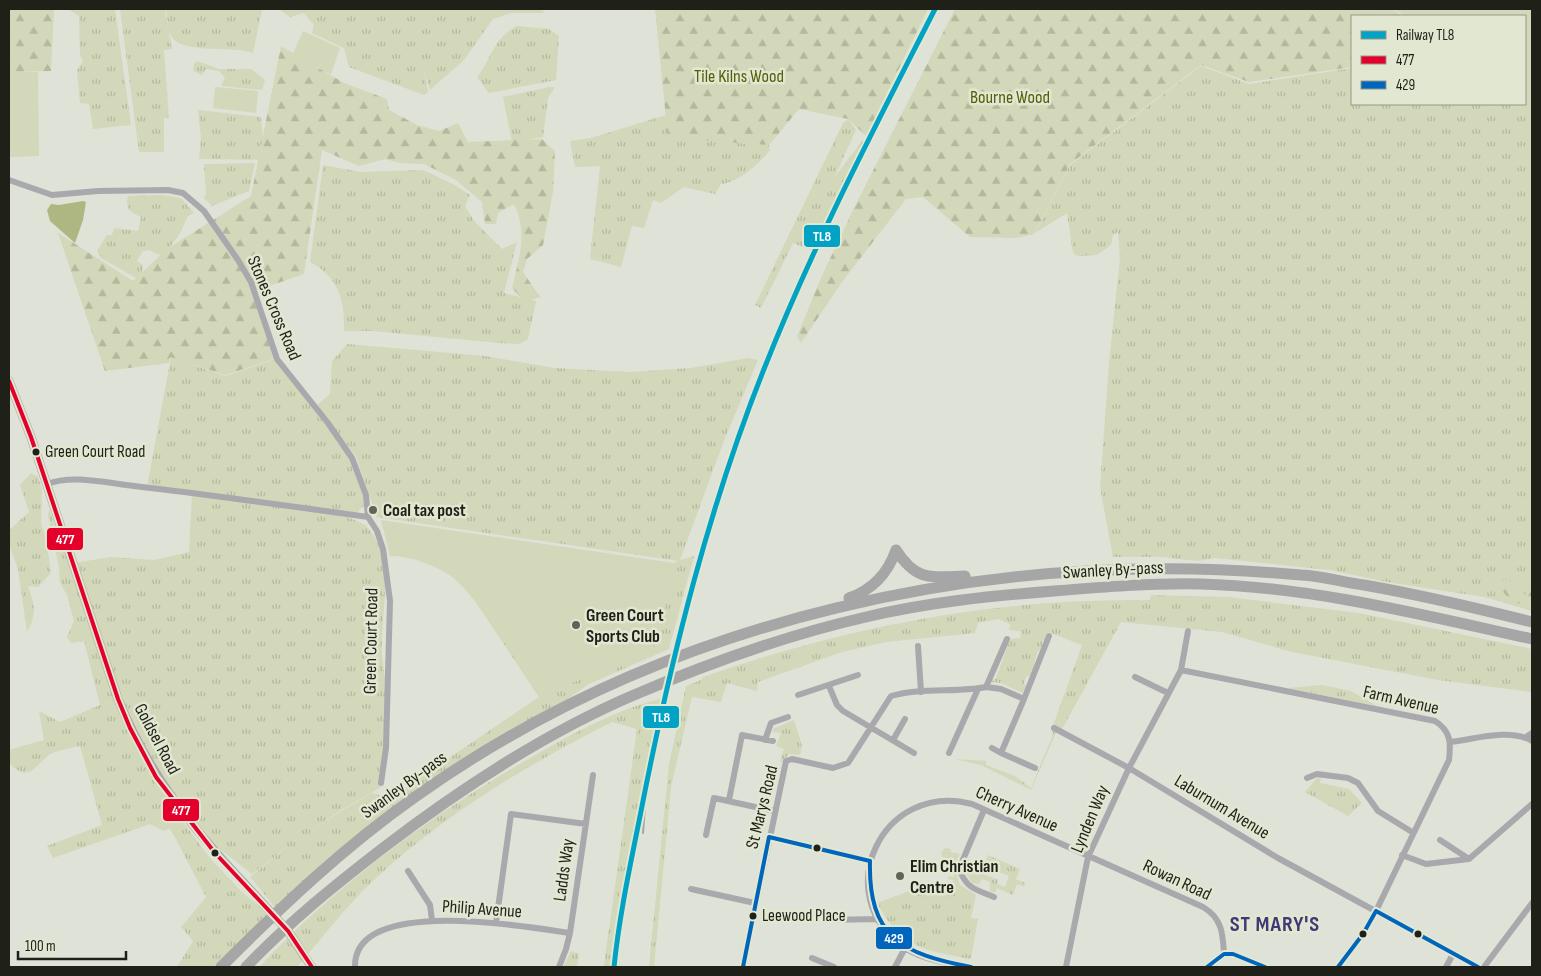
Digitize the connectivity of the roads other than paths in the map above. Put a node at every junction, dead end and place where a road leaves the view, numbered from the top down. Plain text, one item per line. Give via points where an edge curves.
1 (9, 180) edge
2 (9, 381) edge
3 (47, 484) junction
4 (368, 517) junction
5 (1048, 574) junction
6 (1532, 622) edge
7 (1188, 632) dead end
8 (1050, 636) dead end
9 (1007, 639) dead end
10 (1532, 639) edge
11 (715, 644) junction
12 (918, 646) dead end
13 (1181, 670) junction
14 (858, 675) dead end
15 (1135, 677) dead end
16 (829, 686) junction
17 (986, 687) junction
18 (978, 689) junction
19 (921, 692) junction
20 (1168, 693) junction
21 (798, 696) dead end
22 (1024, 699) junction
23 (788, 716) dead end
24 (905, 719) dead end
25 (870, 726) junction
26 (1054, 728) dead end
27 (1532, 733) edge
28 (1526, 737) junction
29 (892, 740) junction
30 (1532, 741) edge
31 (1451, 742) junction
32 (992, 748) dead end
33 (1001, 752) junction
34 (914, 753) dead end
35 (949, 753) dead end
36 (1035, 768) dead end
37 (1129, 768) junction
38 (593, 775) dead end
39 (1307, 778) dead end
40 (381, 783) dead end
41 (729, 800) junction
42 (1532, 804) edge
43 (984, 810) junction
44 (774, 811) junction
45 (586, 824) junction
46 (1412, 832) junction
47 (706, 835) dead end
48 (769, 837) junction
49 (1440, 840) dead end
50 (1402, 855) junction
51 (1088, 857) junction
52 (1468, 859) junction
53 (870, 861) junction
54 (408, 871) dead end
55 (691, 889) dead end
56 (994, 897) dead end
57 (756, 903) junction
58 (1532, 903) edge
59 (1376, 910) junction
60 (878, 919) junction
61 (432, 920) junction
62 (828, 920) dead end
63 (496, 923) junction
64 (570, 933) junction
65 (905, 948) junction
66 (1224, 954) junction
67 (1453, 954) junction
68 (812, 958) dead end
69 (221, 967) edge
70 (246, 967) edge
71 (312, 967) edge
72 (355, 967) edge
73 (559, 967) edge
74 (743, 967) edge
75 (834, 967) edge
76 (895, 967) edge
77 (971, 967) edge
78 (1066, 967) edge
79 (1207, 967) edge
80 (1265, 967) edge
81 (1338, 967) edge
82 (1446, 967) edge
83 (1478, 967) edge
84 (1484, 967) edge

1 - 4 street, Stones Cross Road via 52,195 168,190 183,193 204,211 251,282 276,359 352,458 366,495
2 - 3 main road
3 - 4 street via 60,479 81,481
3 - 71 main road, Goldsel Road, bridge via 118,699 156,777 199,833 288,930
4 - 40 street, Green Court Road via 384,549 390,601 386,748
5 - 6 highway, Swanley By-pass via 1116,568 1303,575 1439,599
5 - 11 highway, Swanley By-pass via 978,580 857,601
5 - 11 highway via 928,577 907,566 896,550 884,575 858,594 735,632
7 - 13 street, Lynden Way
8 - 22 street
9 - 17 street
10 - 70 highway, Swanley By-pass via 1310,593 1202,584 1110,586 984,596 867,616 757,648 635,695 552,736 432,811 310,905
11 - 69 highway, Swanley By-pass via 585,696 470,760 347,848 298,890
12 - 19 street
13 - 20 street, Lynden Way
13 - 31 street, Farm Avenue via 1435,721 1448,733
14 - 16 street
15 - 20 street
16 - 21 street
16 - 25 street via 837,705
17 - 18 street, St Marys Road
17 - 22 street, St Marys Road via 1001,689
18 - 19 street, St Marys Road
18 - 35 street
19 - 25 street, St Marys Road via 891,696
20 - 37 street, Lynden Way
22 - 33 street
23 - 41 street via 772,722 769,741 742,735
24 - 29 street
25 - 29 street
25 - 44 street, St Marys Road via 851,760 840,767 792,759 786,762
26 - 37 street, Laburnum Avenue
27 - 28 street
28 - 30 street
28 - 31 street via 1512,734
29 - 34 street
31 - 46 street via 1449,760
32 - 33 street
33 - 36 street
37 - 51 street, Lynden Way
37 - 59 street, Laburnum Avenue via 1278,858
38 - 45 street, Ladds Way
39 - 46 street via 1317,774 1348,778 1358,783 1378,811
41 - 44 street
41 - 47 street via 714,798
42 - 52 street
43 - 51 street, Cherry Avenue
43 - 53 street, Cherry Avenue via 951,800 919,805 880,838
43 - 56 street via 960,869 964,882
44 - 48 street, St Marys Road
45 - 63 street via 511,814
45 - 64 street, Ladds Way
46 - 50 street
48 - 53 street
48 - 57 street, St Marys Road
49 - 52 street
50 - 52 street via 1426,864
50 - 59 street
51 - 66 street, Rowan Road via 1211,912 1221,925
51 - 78 street, Lynden Way
53 - 60 street, Cherry Avenue via 868,894
54 - 61 street via 430,905
55 - 57 street
57 - 74 street, St Marys Road
58 - 84 street
59 - 67 street, Laburnum Avenue
59 - 81 street
60 - 62 street
60 - 65 street, Cherry Avenue
61 - 63 street, Philip Avenue
61 - 72 street, Philip Avenue via 383,931 364,941 357,952
63 - 64 street, Philip Avenue
64 - 73 street, Ladds Way
65 - 76 street
65 - 77 street, Cherry Avenue via 936,960
66 - 79 street
66 - 80 street via 1233,954
67 - 82 street
67 - 83 street, Laburnum Avenue
68 - 75 street

